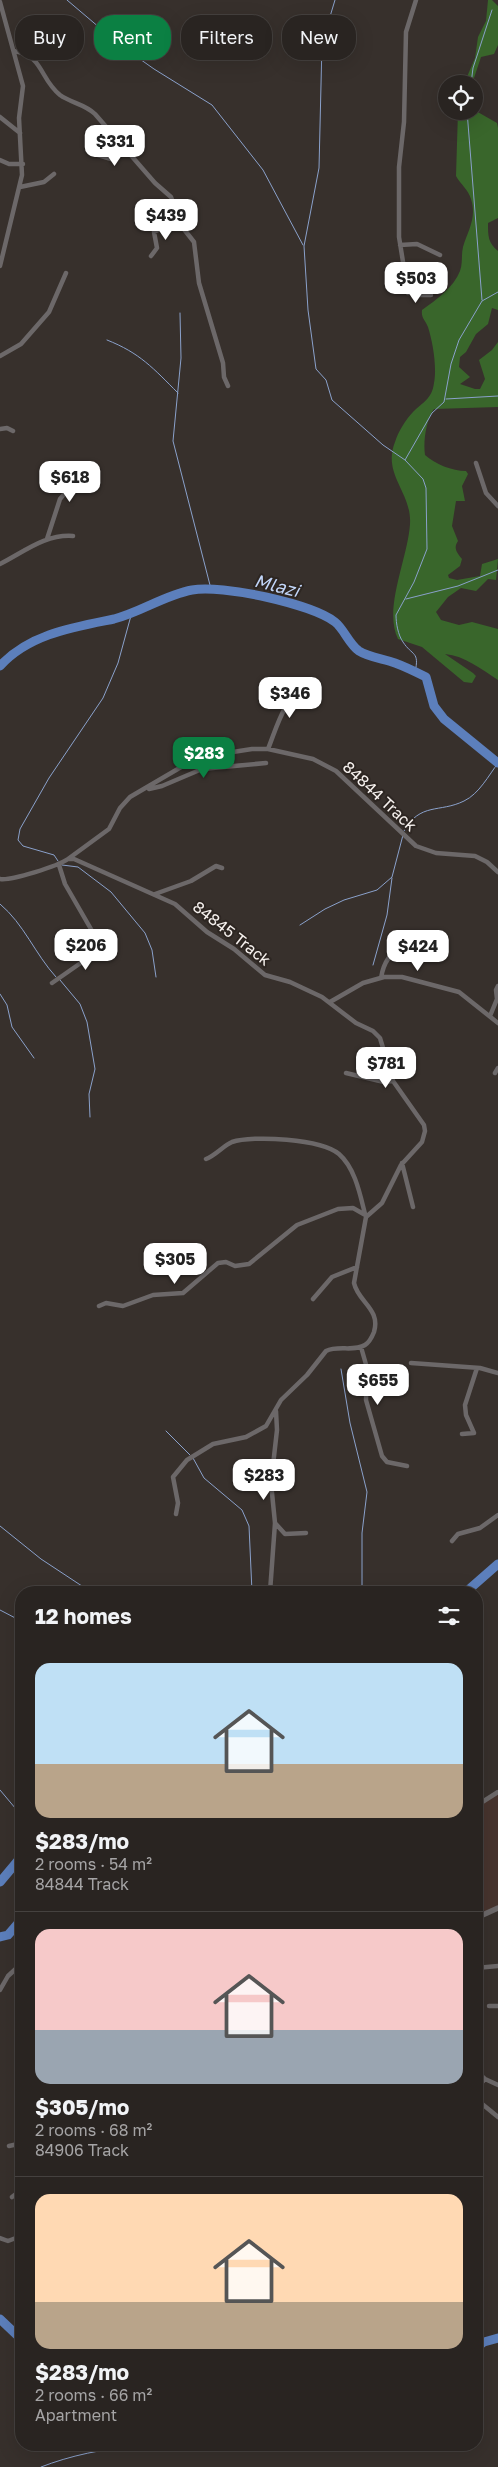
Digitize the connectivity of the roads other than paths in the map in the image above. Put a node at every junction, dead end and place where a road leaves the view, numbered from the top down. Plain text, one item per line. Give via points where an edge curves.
1 (416, 0) edge
2 (0, 2) edge
3 (14, 51) junction
4 (0, 117) edge
5 (19, 120) junction
6 (9, 125) junction
7 (20, 133) junction
8 (122, 145) junction
9 (98, 155) dead end
10 (0, 160) edge
11 (23, 164) junction
12 (54, 174) dead end
13 (20, 187) junction
14 (180, 220) junction
15 (400, 245) junction
16 (440, 255) dead end
17 (151, 256) dead end
18 (0, 266) edge
19 (66, 273) dead end
20 (407, 287) junction
21 (408, 293) dead end
22 (431, 295) dead end
23 (0, 356) edge
24 (228, 386) dead end
25 (0, 429) edge
26 (13, 431) dead end
27 (476, 463) dead end
28 (86, 468) dead end
29 (498, 506) edge
30 (73, 536) dead end
31 (47, 539) junction
32 (0, 564) edge
33 (309, 684) dead end
34 (268, 749) junction
35 (266, 763) dead end
36 (143, 790) junction
37 (68, 859) junction
38 (59, 865) junction
39 (222, 868) dead end
40 (498, 872) edge
41 (2, 879) edge
42 (154, 894) junction
43 (412, 959) dead end
44 (381, 978) junction
45 (52, 983) dead end
46 (498, 986) edge
47 (330, 1002) junction
48 (490, 1016) junction
49 (498, 1023) edge
50 (346, 1073) dead end
51 (393, 1081) junction
52 (206, 1159) dead end
53 (402, 1163) junction
54 (413, 1207) dead end
55 (366, 1215) junction
56 (357, 1267) junction
57 (312, 1299) dead end
58 (100, 1306) dead end
59 (361, 1347) junction
60 (411, 1363) dead end
61 (477, 1368) junction
62 (498, 1372) edge
63 (276, 1410) junction
64 (462, 1434) dead end
65 (408, 1466) dead end
66 (176, 1514) dead end
67 (498, 1515) edge
68 (275, 1523) junction
69 (306, 1533) dead end
70 (452, 1541) dead end
71 (270, 1586) edge
72 (498, 1792) edge
73 (483, 1802) edge
74 (498, 1908) edge
75 (483, 1915) edge
76 (498, 1966) edge
77 (483, 1967) edge
78 (15, 1970) edge
79 (0, 1990) edge
80 (489, 2006) dead end
81 (498, 2006) edge
82 (485, 2079) edge
83 (498, 2085) edge
84 (483, 2105) edge
85 (498, 2117) edge
86 (15, 2145) edge
87 (9, 2146) dead end
88 (15, 2195) edge
89 (12, 2197) dead end
90 (0, 2238) edge
91 (15, 2238) edge

1 - 15 street via 406,32 399,167
2 - 3 street
3 - 5 street via 23,86
3 - 8 street via 31,56 58,92 88,108
4 - 6 street
5 - 6 street
5 - 7 street
6 - 7 street
7 - 11 street
8 - 9 street via 111,159
8 - 14 street via 171,197
10 - 11 street
11 - 13 street
12 - 13 street via 44,182
13 - 18 street
14 - 17 street via 154,232 157,246
14 - 24 street via 194,242 199,283
15 - 16 street via 417,244
15 - 20 street
19 - 23 street via 49,312 21,344
20 - 21 street
20 - 22 street via 419,294
25 - 26 street
27 - 29 street via 486,493
28 - 31 street via 60,500
30 - 31 street
31 - 32 street
33 - 34 street via 294,693 285,707
34 - 36 street, 84844 Track via 201,757
34 - 40 street, 84844 Track via 313,759 332,768 416,846 436,853 475,856
35 - 36 street via 212,767
36 - 37 street, 84844 Track via 124,802 109,830
37 - 38 street
37 - 42 street, 84845 Track via 79,860
38 - 41 street via 10,880
38 - 45 street via 65,884 99,943 89,958
39 - 42 street via 216,866 191,881
42 - 47 street, 84845 Track via 181,909 265,975 305,988
43 - 44 street via 410,954 401,950 394,952 383,968
44 - 47 street via 353,988
44 - 48 street via 402,977 459,992
46 - 48 street
47 - 51 street, 84845 Track via 380,1038
48 - 49 street
50 - 51 street
51 - 53 street, 84845 Track via 421,1120 425,1131 422,1142
52 - 55 street via 231,1143 243,1140 275,1139 325,1147 338,1153 353,1176
53 - 54 street
53 - 55 street, 84845 Track via 382,1203
55 - 56 street, 84845 Track
55 - 58 street via 353,1208 345,1208 312,1218 292,1228 249,1264 218,1263 188,1290 178,1294 153,1295 124,1306 106,1303
56 - 57 street via 332,1277
56 - 59 street, 84845 Track via 355,1287 376,1319 372,1336
59 - 63 street via 326,1351 281,1400
59 - 65 street via 367,1368 365,1396 382,1456 387,1462
60 - 61 street
61 - 62 street
61 - 64 street via 465,1405 474,1433
63 - 66 street via 266,1426 258,1431 213,1444 187,1460 172,1479 178,1498
63 - 68 street via 271,1483
67 - 70 street via 477,1529 458,1534
68 - 69 street via 285,1534
68 - 71 street
72 - 73 street
74 - 75 street
76 - 77 street
78 - 79 street
80 - 81 street
82 - 83 street
84 - 85 street
86 - 87 street
88 - 89 street
90 - 91 street via 8,2241

